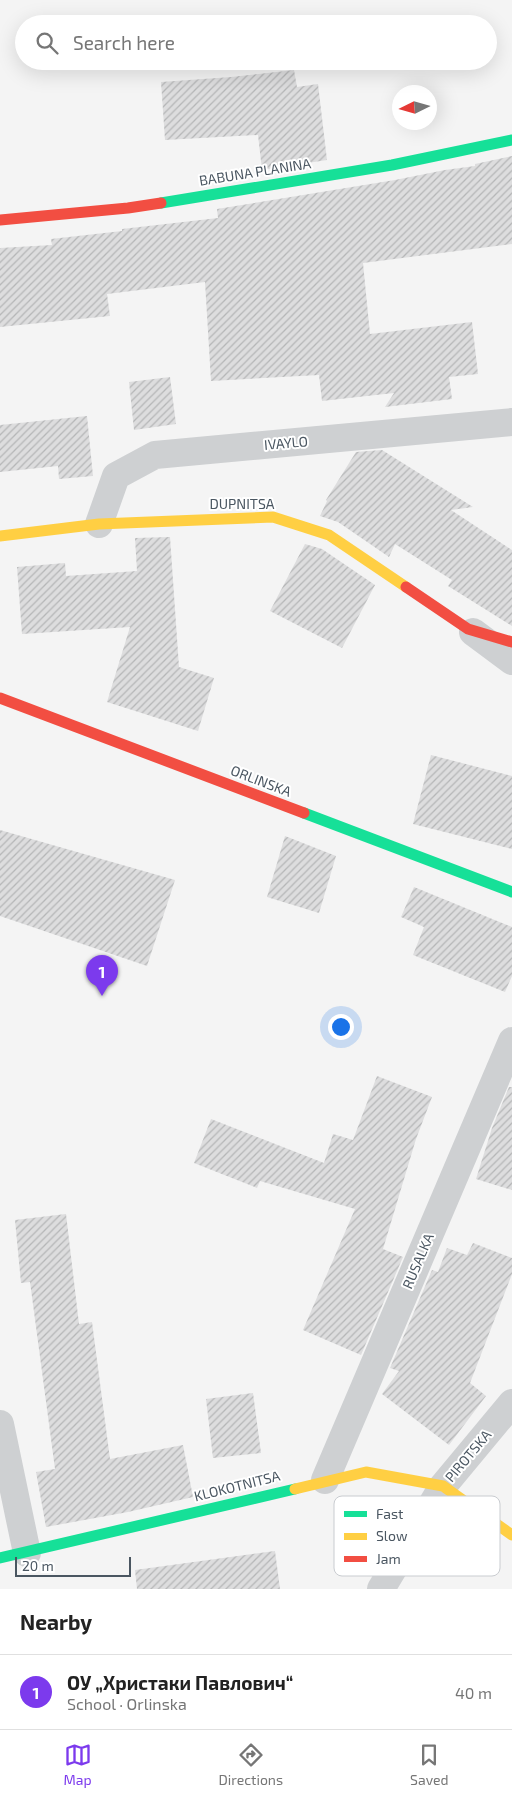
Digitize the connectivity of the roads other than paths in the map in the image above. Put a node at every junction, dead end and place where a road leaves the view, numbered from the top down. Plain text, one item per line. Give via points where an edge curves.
1 (512, 140) edge
2 (0, 220) edge
3 (512, 422) edge
4 (99, 524) junction
5 (0, 536) edge
6 (468, 629) junction
7 (512, 642) edge
8 (512, 660) edge
9 (0, 698) edge
10 (512, 892) edge
11 (512, 1041) edge
12 (512, 1403) edge
13 (0, 1424) edge
14 (325, 1480) junction
15 (444, 1486) junction
16 (438, 1496) edge
17 (458, 1496) edge
18 (500, 1526) edge
19 (512, 1535) edge
20 (27, 1553) junction
21 (0, 1558) edge
22 (389, 1576) edge
23 (381, 1589) edge

1 - 2 street, BABUNA PLANINA via 392,165 128,208
3 - 4 street, IVAYLO via 155,455 116,476
4 - 5 street, DUPNITSA
4 - 6 street, DUPNITSA via 273,516 329,535
6 - 7 street, DUPNITSA
6 - 8 street
9 - 10 street, ORLINSKA
11 - 14 street, RUSALKA
12 - 15 street, PIROTSKA
13 - 20 street
14 - 15 street, KLOKOTNITSA via 366,1472
14 - 20 street, KLOKOTNITSA
15 - 16 street, PIROTSKA
15 - 17 street, KLOKOTNITSA
18 - 19 street, KLOKOTNITSA
20 - 21 street, KLOKOTNITSA
22 - 23 street, PIROTSKA

